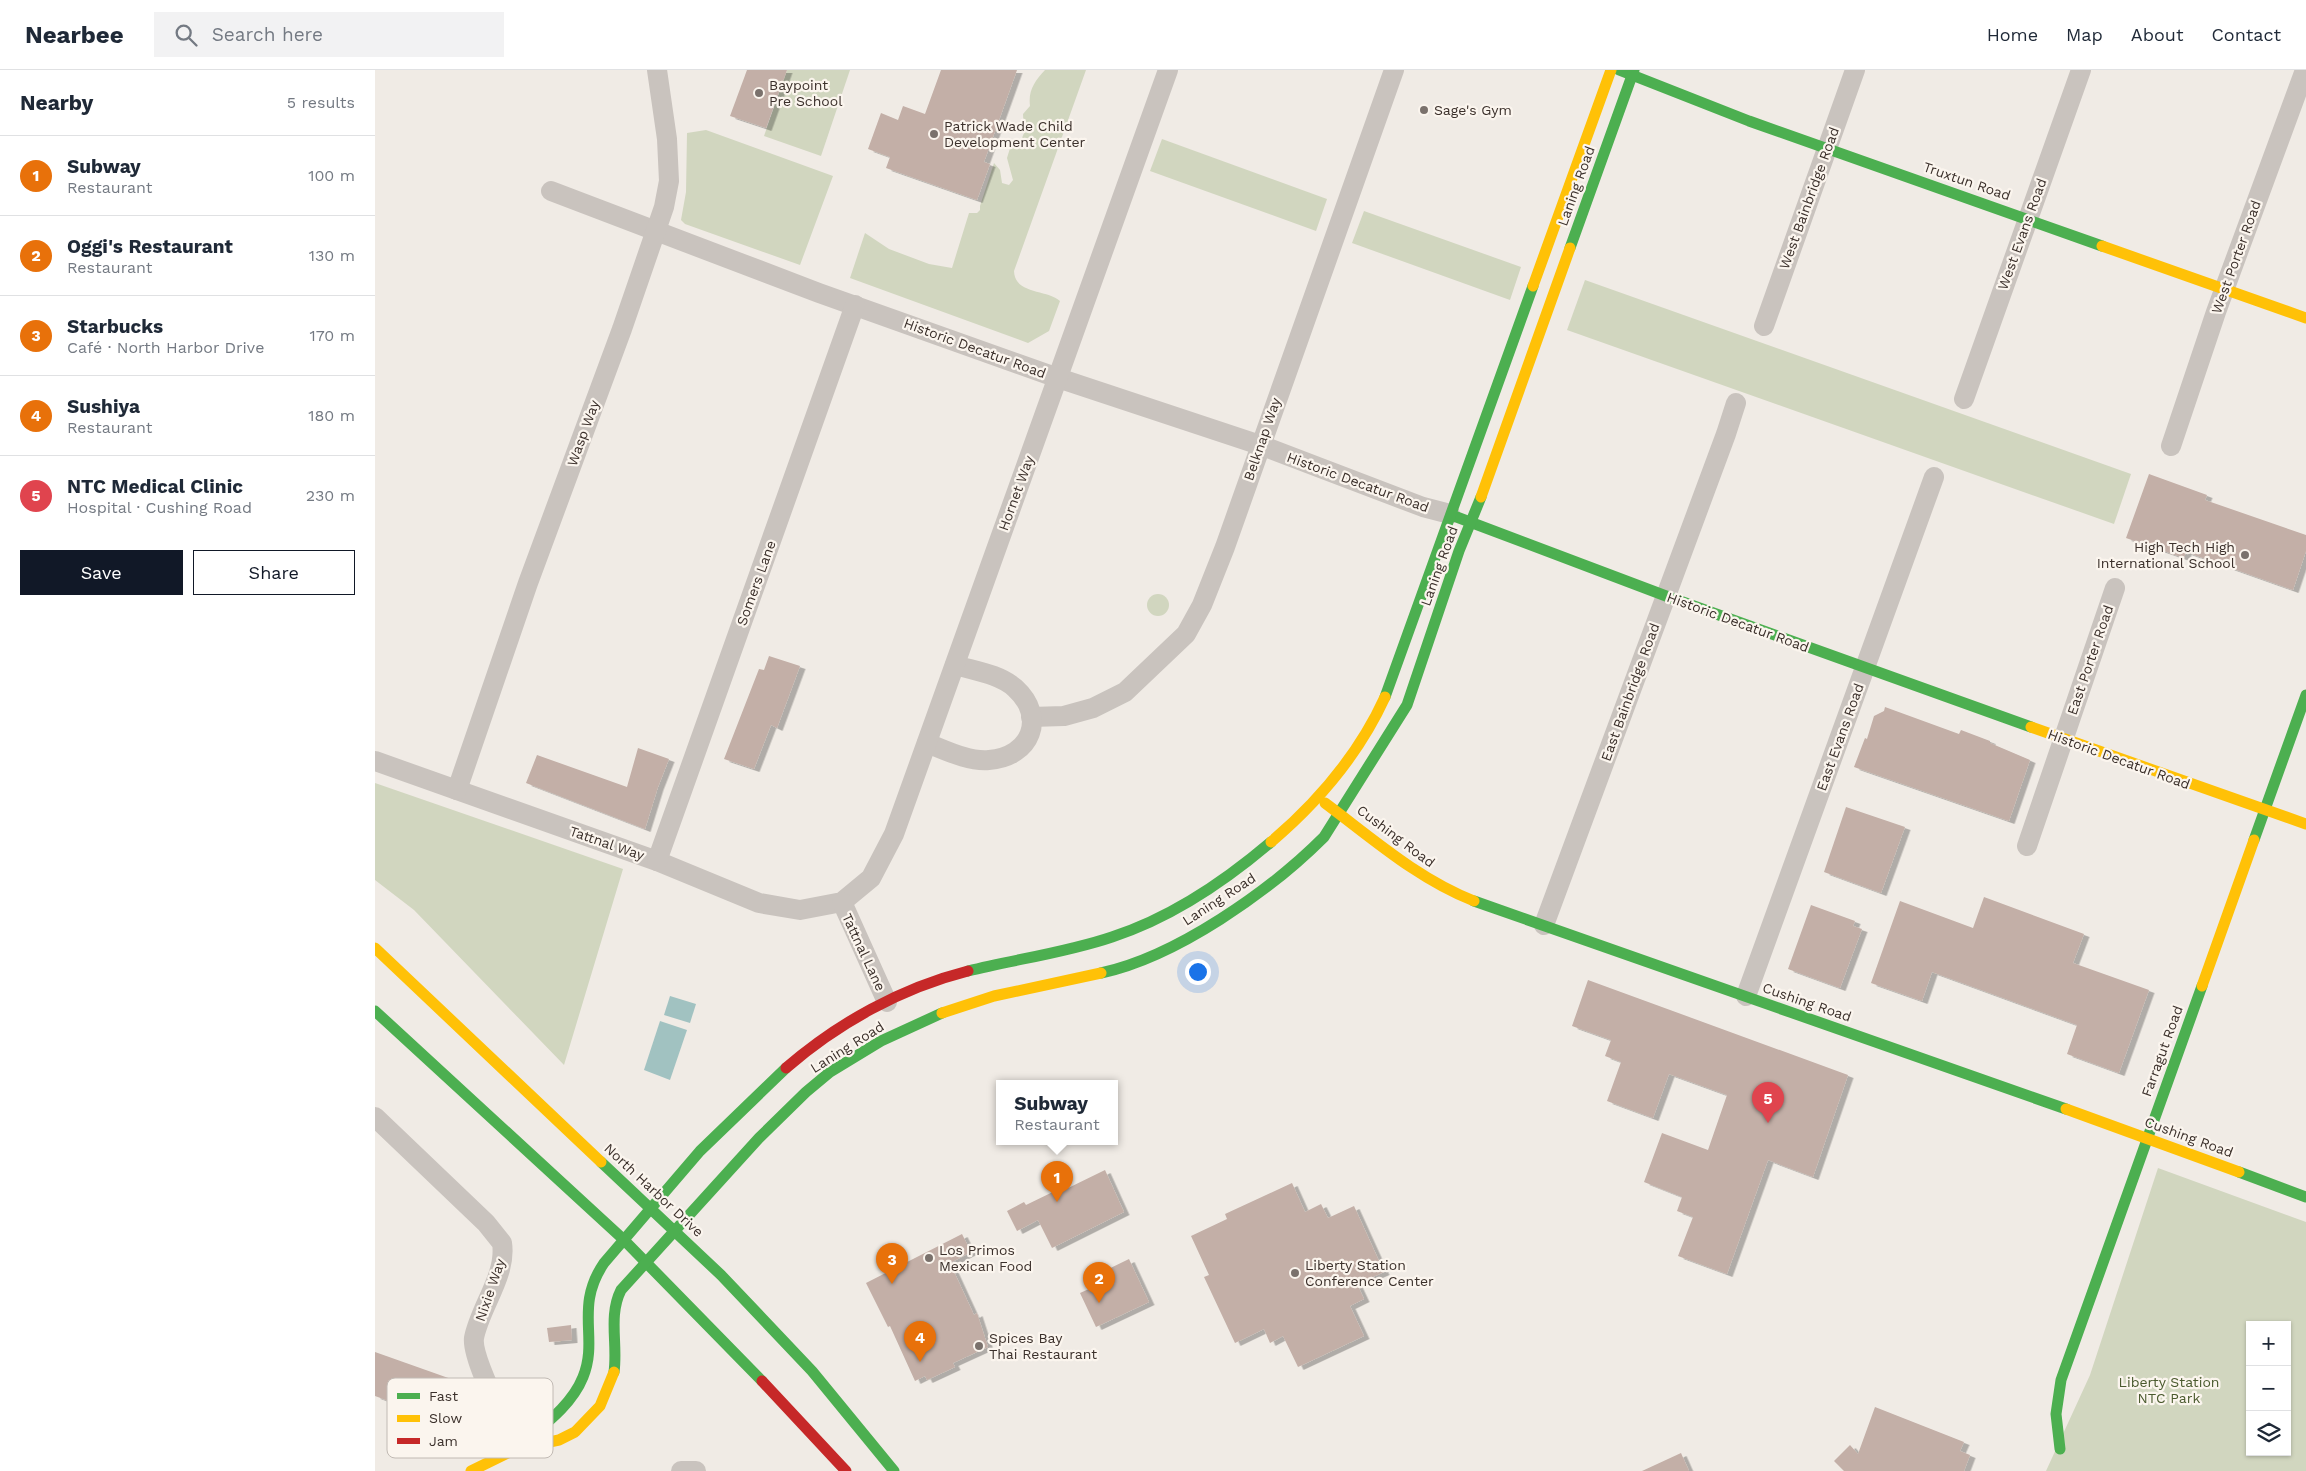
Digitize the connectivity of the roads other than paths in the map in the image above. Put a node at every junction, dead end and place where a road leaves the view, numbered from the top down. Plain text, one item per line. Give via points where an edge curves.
1 (657, 70) edge
2 (1168, 70) edge
3 (1394, 70) edge
4 (1611, 70) edge
5 (1619, 70) edge
6 (1855, 70) edge
7 (2081, 70) edge
8 (2305, 70) edge
9 (1633, 73) edge
10 (1827, 149) junction
11 (551, 191) dead end
12 (2027, 219) junction
13 (657, 230) junction
14 (2225, 292) junction
15 (855, 306) junction
16 (2306, 318) edge
17 (1764, 326) dead end
18 (1058, 378) junction
19 (1964, 399) dead end
20 (1736, 403) dead end
21 (1260, 446) junction
22 (2171, 446) dead end
23 (1934, 477) dead end
24 (1449, 514) junction
25 (1471, 523) junction
26 (2115, 588) dead end
27 (1666, 596) junction
28 (955, 665) junction
29 (1865, 668) junction
30 (2306, 695) edge
31 (1031, 717) junction
32 (2062, 739) junction
33 (927, 743) junction
34 (375, 760) edge
35 (457, 790) junction
36 (1318, 798) junction
37 (2265, 811) junction
38 (1341, 814) junction
39 (2306, 824) edge
40 (2027, 846) dead end
41 (657, 861) junction
42 (842, 902) junction
43 (1544, 925) junction
44 (375, 948) edge
45 (1746, 996) junction
46 (887, 1002) junction
47 (375, 1010) edge
48 (375, 1117) edge
49 (2147, 1138) junction
50 (2304, 1191) edge
51 (650, 1207) junction
52 (675, 1231) junction
53 (623, 1240) junction
54 (647, 1263) junction
55 (485, 1378) edge
56 (553, 1417) edge
57 (553, 1440) edge
58 (2060, 1449) dead end
59 (497, 1458) edge
60 (471, 1471) edge
61 (681, 1471) edge
62 (696, 1471) edge
63 (846, 1471) edge
64 (895, 1471) edge

1 - 13 street, Wasp Way via 667,139 669,181
2 - 18 street, Hornet Way
3 - 21 street, Belknap Way
4 - 24 street, Laning Road
5 - 9 street, Truxtun Road
6 - 10 street, West Bainbridge Road
7 - 12 street, West Evans Road
8 - 14 street, West Porter Road
9 - 10 street, Truxtun Road
9 - 25 street, Laning Road
10 - 12 street, Truxtun Road
10 - 17 street, West Bainbridge Road
11 - 13 street, Historic Decatur Road
12 - 14 street, Truxtun Road
12 - 19 street, West Evans Road
13 - 15 street, Historic Decatur Road
13 - 35 street, Wasp Way
14 - 16 street, Truxtun Road
14 - 22 street, West Porter Road
15 - 18 street, Historic Decatur Road
15 - 41 street, Somers Lane
18 - 21 street, Historic Decatur Road
18 - 28 street, Hornet Way
20 - 27 street, East Bainbridge Road
21 - 24 street, Historic Decatur Road
21 - 31 street, Belknap Way via 1225,547 1202,605 1186,634 1125,692 1093,708 1064,716
23 - 29 street, East Evans Road
24 - 25 street, Historic Decatur Road
24 - 36 street, Laning Road via 1384,701 1352,756
25 - 27 street, Historic Decatur Road
25 - 38 street, Laning Road via 1407,706
26 - 32 street, East Porter Road
27 - 29 street, Historic Decatur Road
27 - 43 street, East Bainbridge Road
28 - 31 street via 999,678 1013,687 1026,699
28 - 33 street, Hornet Way
29 - 32 street, Historic Decatur Road
29 - 45 street, East Evans Road
30 - 37 street, Farragut Road
31 - 33 street via 1031,731 1023,748 1006,757 988,761
32 - 37 street, Historic Decatur Road
32 - 40 street, East Porter Road
33 - 42 street, Hornet Way via 894,834 871,878
34 - 35 street, Tattnal Way
35 - 41 street, Tattnal Way
36 - 38 street, Cushing Road
36 - 46 street, Laning Road via 1235,872 1145,925 1101,941 957,974
37 - 39 street, Historic Decatur Road
37 - 49 street, Farragut Road
38 - 43 street, Cushing Road via 1380,846 1433,882 1472,900
38 - 52 street, Laning Road via 1325,837 1307,854 1238,907 1190,937 1116,970 994,996 942,1013 881,1041 830,1072 759,1138
41 - 42 street, Tattnal Way via 759,903 800,910
42 - 46 street, Tattnal Lane
43 - 45 street, Cushing Road
44 - 51 street, North Harbor Drive
45 - 49 street, Cushing Road
46 - 51 street, Laning Road via 821,1040 777,1075 736,1114
47 - 53 street
48 - 55 street, Nixie Way via 486,1222 502,1243 500,1265 474,1338 478,1363
49 - 50 street, Cushing Road
49 - 58 street, Farragut Road via 2061,1380 2056,1406 2056,1433
51 - 52 street, North Harbor Drive
51 - 53 street, Laning Road
52 - 54 street, Laning Road
52 - 64 street, North Harbor Drive via 806,1365
53 - 54 street
53 - 56 street, Laning Road via 601,1266 588,1295 587,1363 579,1386
54 - 57 street, Laning Road via 621,1290 614,1305 615,1372 611,1384 599,1406 574,1433
54 - 63 street
59 - 60 street, Laning Road
61 - 62 street

